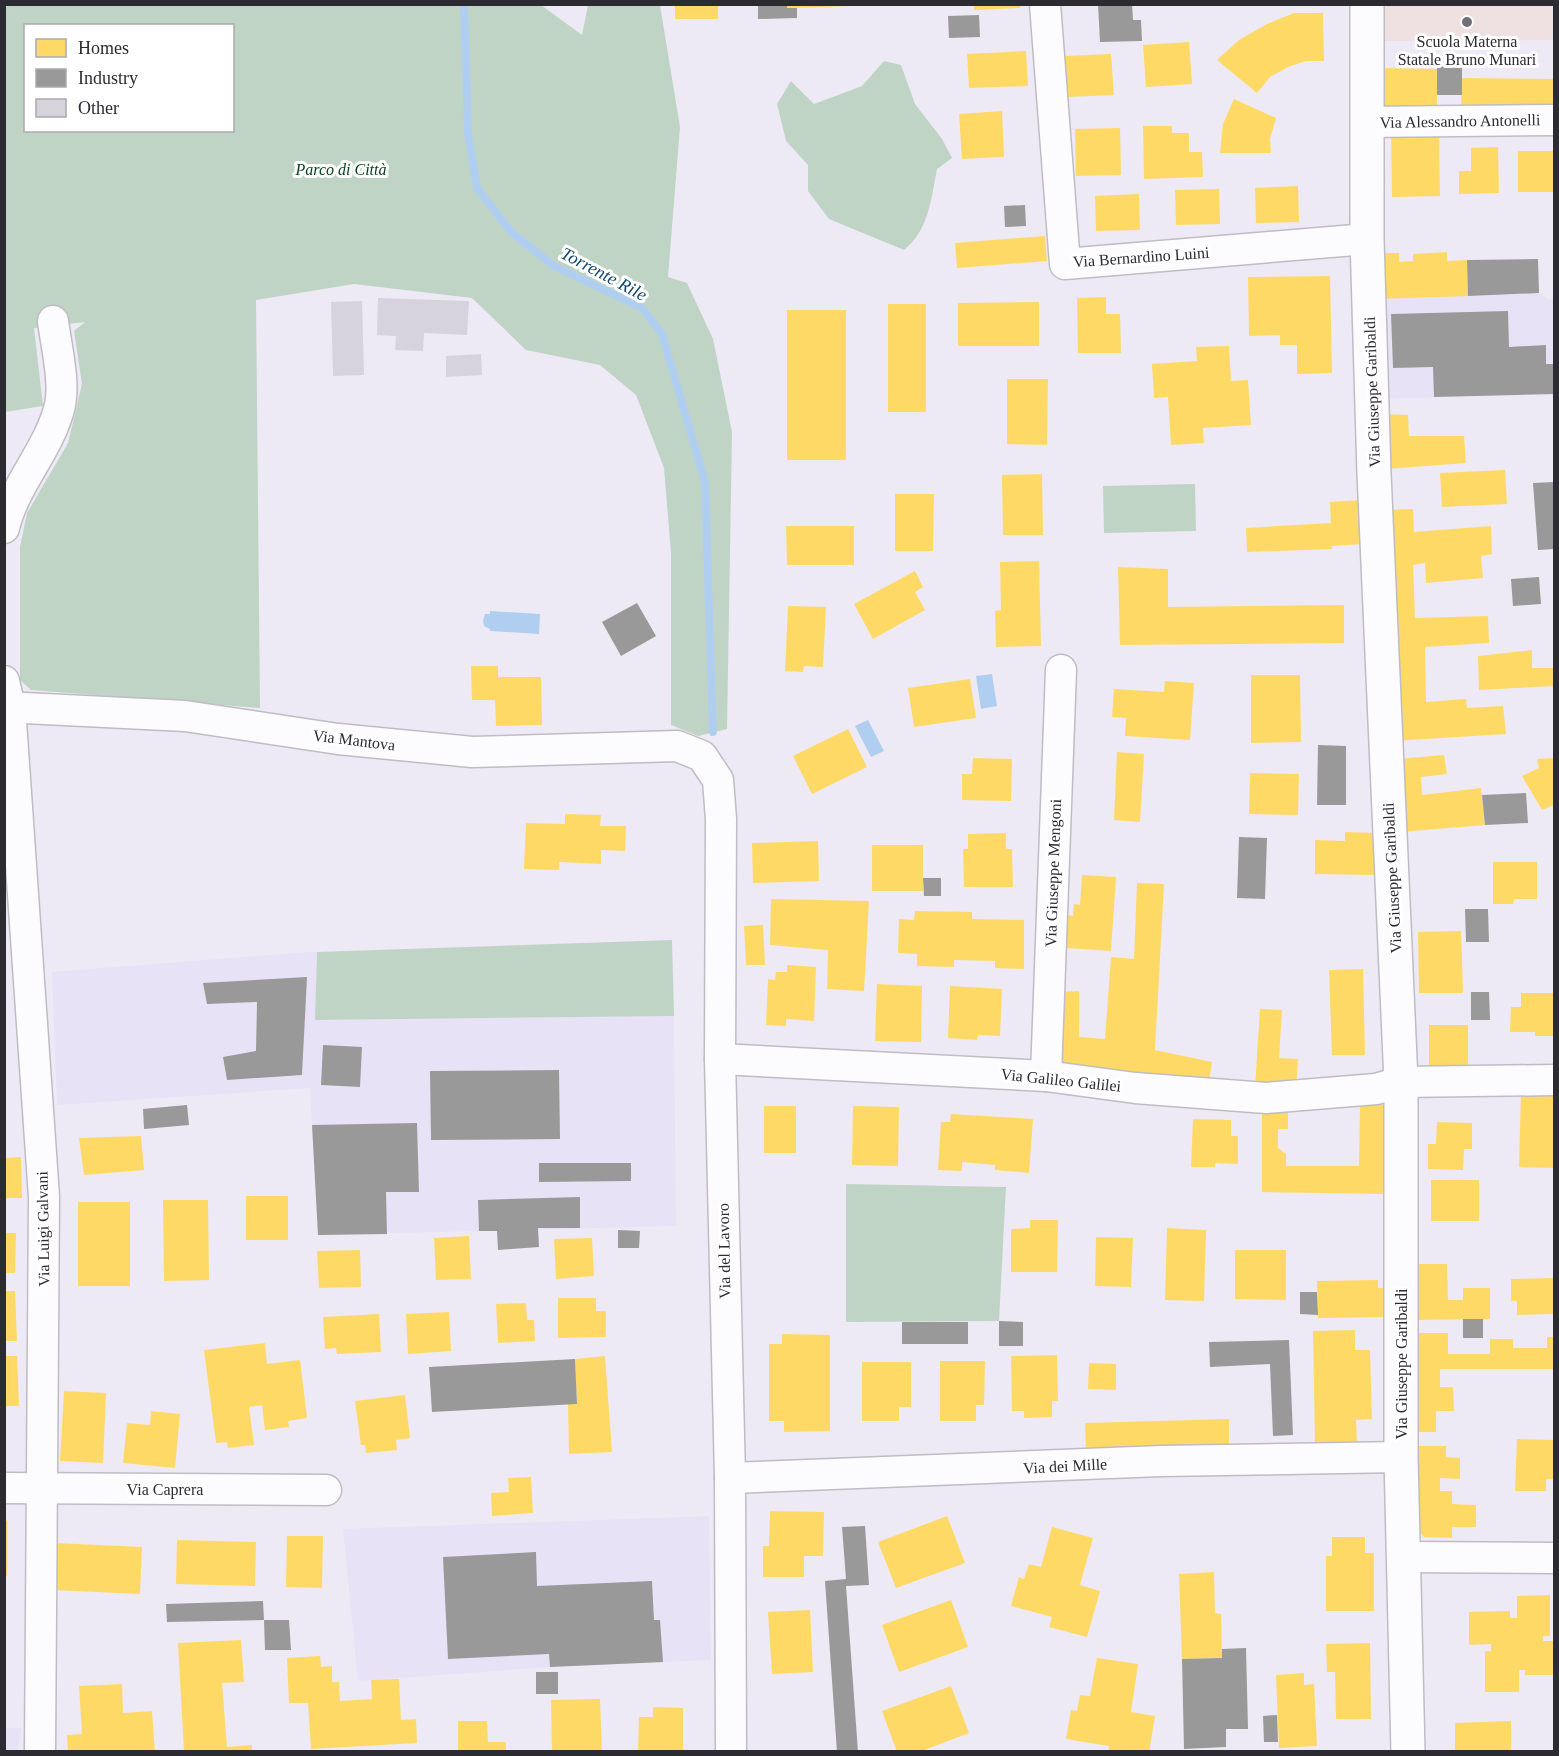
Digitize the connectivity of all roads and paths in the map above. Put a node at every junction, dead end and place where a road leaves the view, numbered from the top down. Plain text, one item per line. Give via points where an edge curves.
1 (1045, 4) edge
2 (1367, 4) edge
3 (1554, 120) edge
4 (1366, 122) junction
5 (1367, 239) junction
6 (54, 321) dead end
7 (4, 528) edge
8 (1061, 670) dead end
9 (6, 699) edge
10 (702, 756) joint
11 (720, 1059) junction
12 (1046, 1076) junction
13 (1554, 1080) edge
14 (1401, 1082) junction
15 (1401, 1457) junction
16 (730, 1478) junction
17 (4, 1488) edge
18 (43, 1489) junction
19 (326, 1490) dead end
20 (1404, 1557) junction
21 (1554, 1558) edge
22 (40, 1752) edge
23 (731, 1752) edge
24 (1408, 1752) edge

1 - 5 street, Via Bernardino Luini via 1065,264
2 - 4 street, Via Giuseppe Garibaldi
3 - 4 street, Via Alessandro Antonelli
4 - 5 street, Via Giuseppe Garibaldi
5 - 14 street, Via Giuseppe Garibaldi
6 - 7 street via 60,404
8 - 12 street, Via Giuseppe Mengoni
9 - 10 street, Via Mantova via 185,716 338,739 472,752 677,746
9 - 18 street, Via Luigi Galvani via 44,1197
10 - 11 street, Via del Lavoro via 718,780 721,819
11 - 12 street, Via Galileo Galilei
11 - 16 street, Via del Lavoro
12 - 14 street, Via Galileo Galilei via 1135,1088 1266,1098 1376,1089
13 - 14 street, Via Galileo Galilei
14 - 15 street, Via Giuseppe Garibaldi
15 - 16 street, Via dei Mille via 1161,1461
15 - 20 street, Via Giuseppe Garibaldi
16 - 23 street, Via del Lavoro
17 - 18 street, Via Caprera
18 - 19 street, Via Caprera
18 - 22 street, Via Luigi Galvani
20 - 21 street
20 - 24 street, Via Giuseppe Garibaldi

